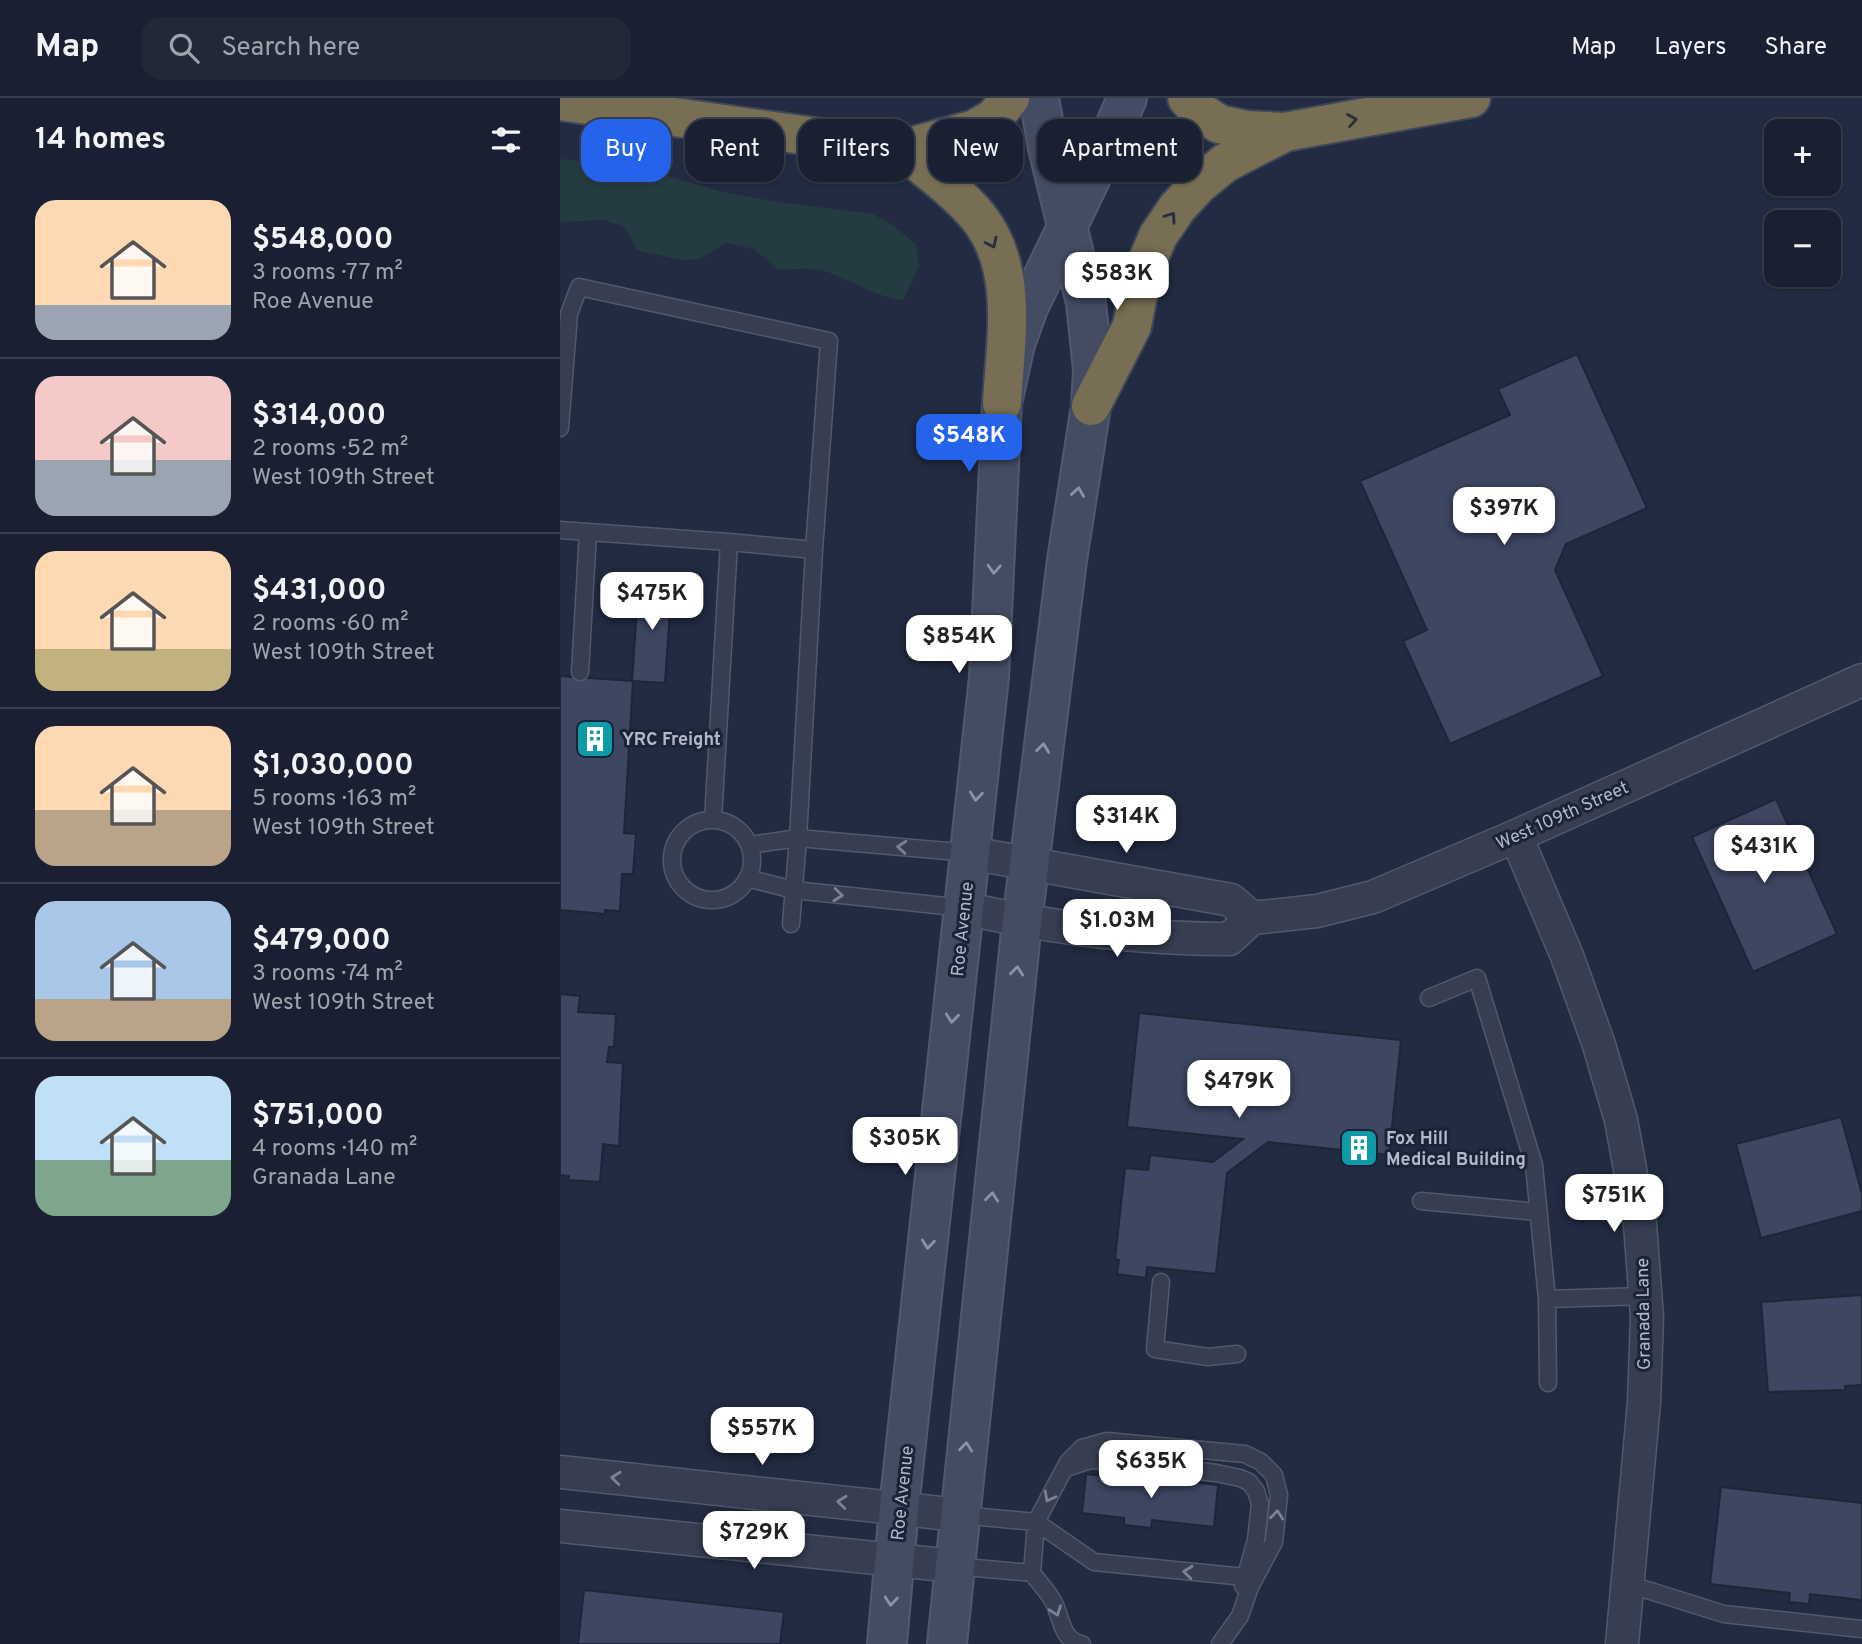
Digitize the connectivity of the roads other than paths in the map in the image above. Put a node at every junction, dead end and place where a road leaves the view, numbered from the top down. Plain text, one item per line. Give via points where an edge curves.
1 (1010, 98) edge
2 (1039, 98) edge
3 (1127, 98) edge
4 (1187, 98) edge
5 (1471, 98) edge
6 (560, 101) edge
7 (1285, 132) junction
8 (798, 134) edge
9 (914, 146) edge
10 (914, 159) edge
11 (1068, 224) junction
12 (564, 312) edge
13 (1002, 403) junction
14 (1091, 406) junction
15 (560, 428) edge
16 (560, 530) edge
17 (588, 532) junction
18 (729, 542) junction
19 (814, 551) junction
20 (580, 673) dead end
21 (1862, 680) edge
22 (713, 820) junction
23 (1516, 836) junction
24 (799, 838) junction
25 (750, 845) junction
26 (970, 853) junction
27 (1028, 865) junction
28 (747, 878) junction
29 (794, 890) junction
30 (964, 908) junction
31 (1252, 919) junction
32 (1022, 922) junction
33 (791, 924) dead end
34 (1429, 998) dead end
35 (1421, 1201) dead end
36 (1538, 1212) junction
37 (1161, 1282) dead end
38 (1645, 1296) junction
39 (1547, 1299) junction
40 (1237, 1354) dead end
41 (1548, 1383) dead end
42 (1065, 1468) junction
43 (560, 1472) edge
44 (899, 1508) junction
45 (959, 1515) junction
46 (1036, 1522) junction
47 (560, 1526) edge
48 (895, 1558) junction
49 (954, 1566) junction
50 (1032, 1573) junction
51 (1251, 1578) junction
52 (1628, 1584) junction
53 (1862, 1629) edge
54 (887, 1644) edge
55 (947, 1644) edge
56 (1082, 1644) edge
57 (1208, 1644) edge
58 (1220, 1644) edge
59 (1622, 1644) edge

1 - 9 highway via 994,118 975,129
2 - 11 main road
3 - 11 main road, Roe Avenue
4 - 7 highway via 1219,124
7 -> 5 highway
6 - 8 highway
14 -> 7 highway via 1132,326 1142,274 1158,236 1177,208 1225,163
10 -> 13 highway via 980,219 994,245 1007,299
11 - 13 main road, Roe Avenue via 1015,344
11 - 14 main road via 1086,303 1093,370
12 - 15 lane
12 - 19 lane via 579,287 829,341
13 -> 26 main road, Roe Avenue via 989,677
27 -> 14 main road
16 - 17 lane
17 - 18 lane
17 - 20 lane
18 - 19 lane
18 - 22 lane
19 - 24 lane
21 - 23 street, West 109th Street
22 - 25 lane via 733,826
22 - 28 lane via 695,824 676,842 672,868 677,880 686,891 711,900 736,892
23 - 31 street, West 109th Street via 1373,897 1317,911
23 - 38 street, Granada Lane via 1584,998 1617,1108 1640,1224
24 - 25 lane
26 -> 24 lane
24 - 29 lane
25 - 28 lane
26 - 27 street
26 - 30 main road, Roe Avenue
27 - 31 street via 1231,900
27 - 32 main road
28 - 29 lane
29 -> 30 lane
29 - 33 lane
30 - 32 street, West 109th Street
30 -> 44 main road, Roe Avenue
31 - 32 street, West 109th Street via 1229,939 1180,939
45 -> 32 main road
34 - 36 lane via 1477,978 1534,1165
35 - 36 lane
36 - 39 lane
37 - 40 lane via 1154,1349 1208,1357
38 - 39 lane
38 - 52 street, Granada Lane via 1644,1402
39 - 41 lane
42 -> 46 lane
42 - 51 lane via 1091,1460 1114,1461 1216,1473 1248,1482 1260,1504
51 -> 42 lane via 1274,1542 1279,1495 1274,1475 1261,1462 1245,1454 1107,1441 1082,1448
44 -> 43 street
44 - 45 street
44 - 48 main road, Roe Avenue
45 - 46 lane
45 - 49 main road
46 - 50 lane
51 -> 46 lane via 1094,1562
47 - 48 street
48 - 49 street
48 -> 54 main road, Roe Avenue
49 - 50 lane
49 - 55 main road
50 -> 56 lane via 1055,1604 1062,1630
51 - 57 lane via 1231,1616
51 - 58 lane via 1240,1616
52 - 53 lane via 1724,1614
52 - 59 street, Granada Lane

